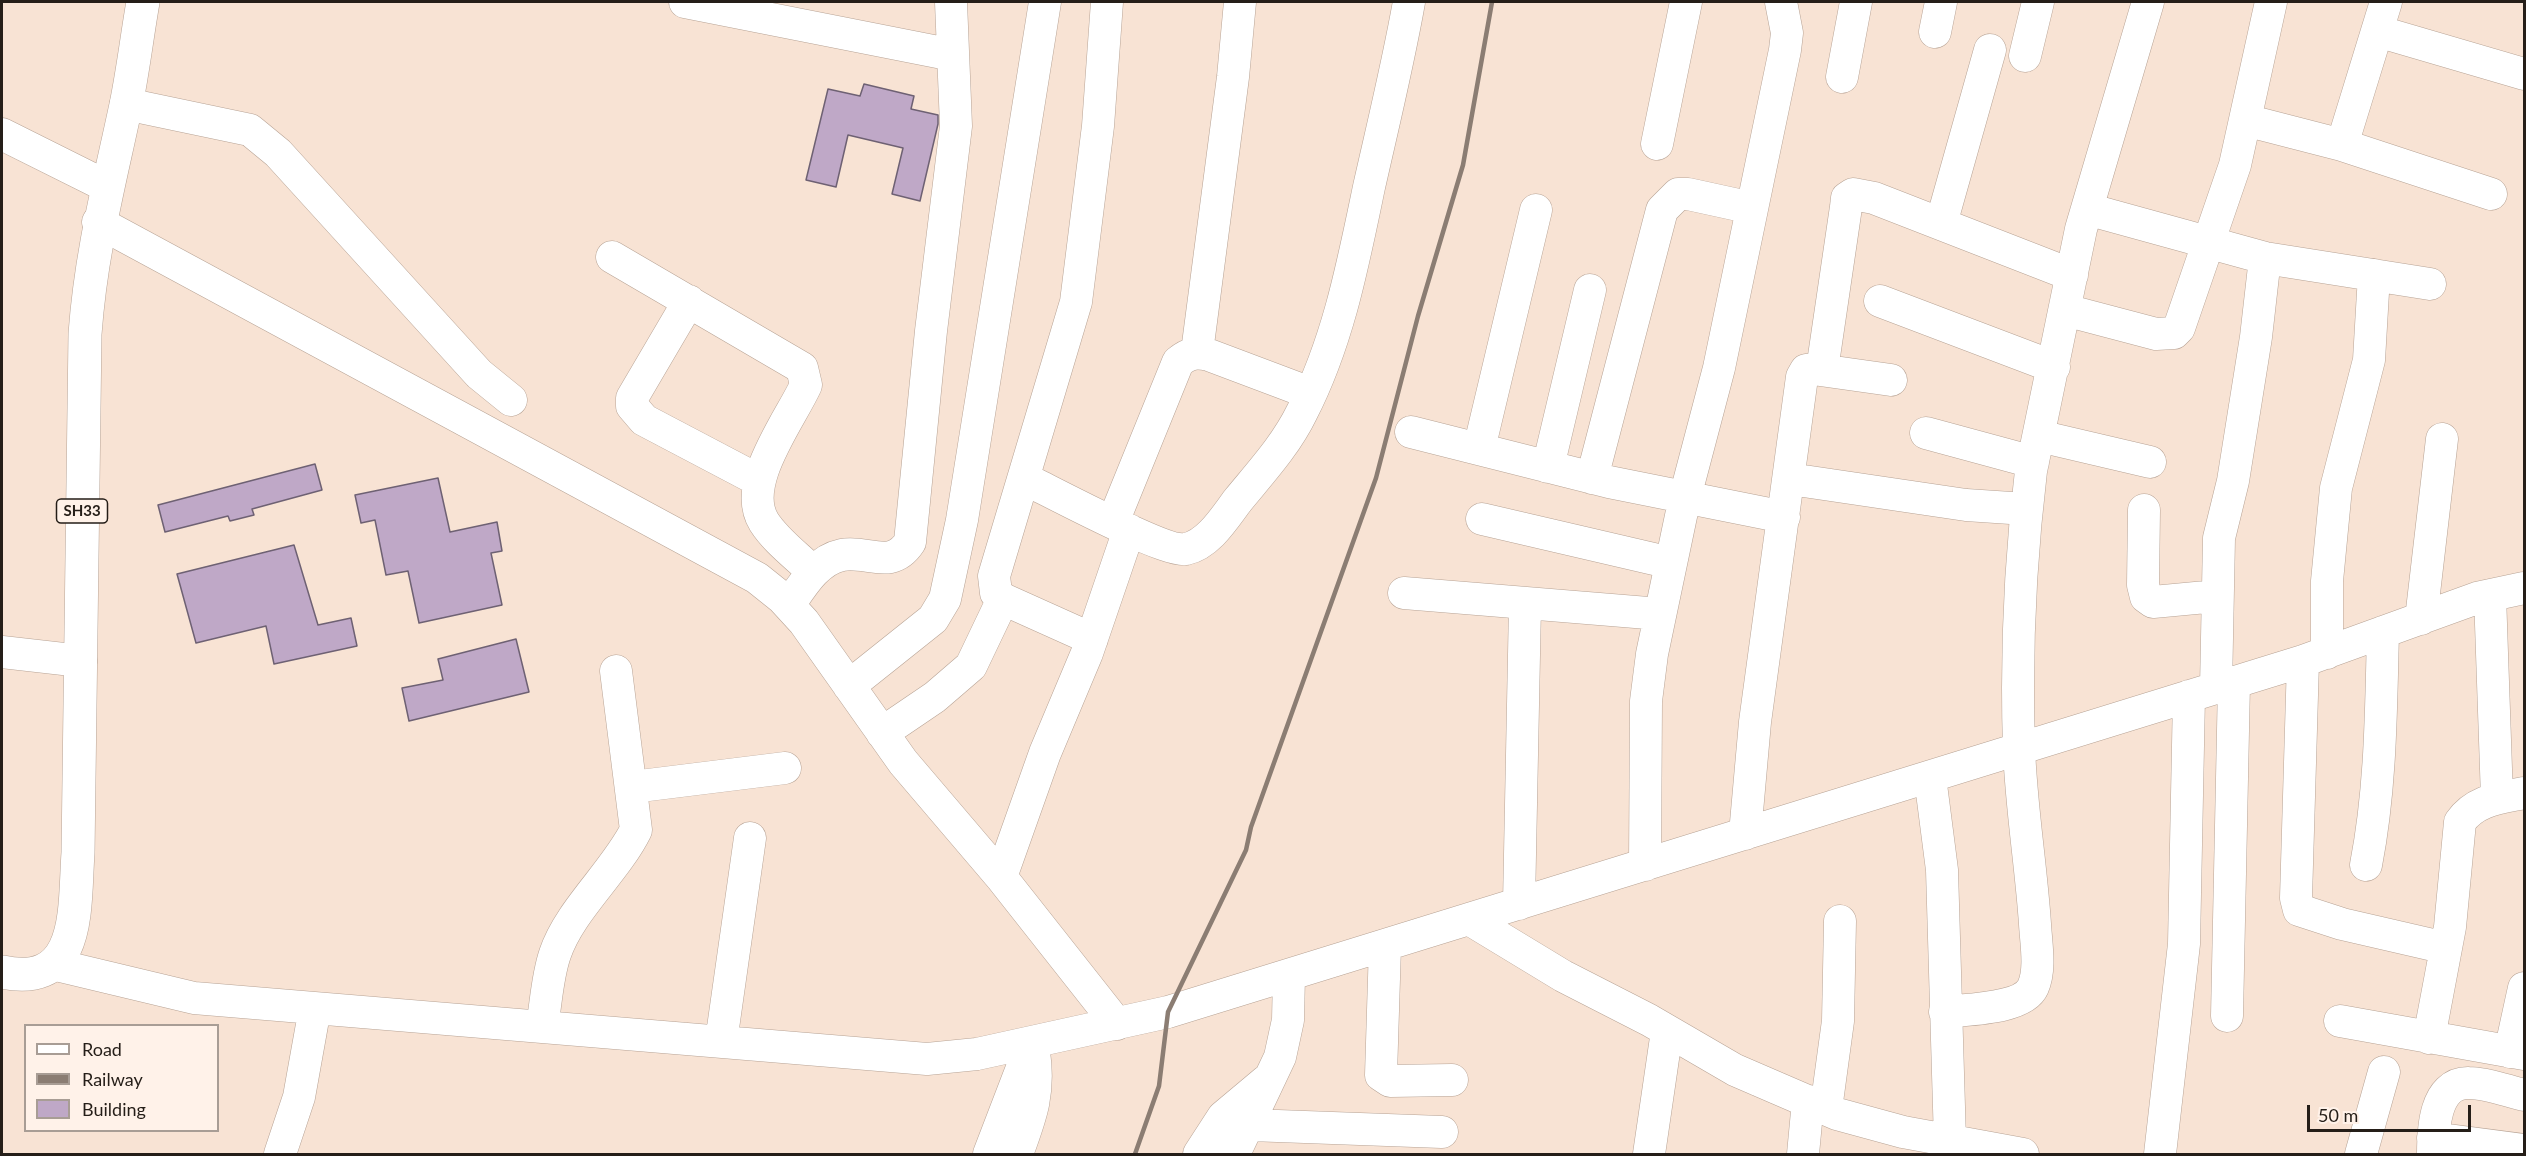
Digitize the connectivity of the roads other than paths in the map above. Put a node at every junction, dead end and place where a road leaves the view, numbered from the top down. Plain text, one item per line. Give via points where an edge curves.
1 (143, 2) edge
2 (685, 2) edge
3 (951, 2) edge
4 (1045, 2) edge
5 (1107, 2) edge
6 (1240, 2) edge
7 (1409, 2) edge
8 (1686, 2) edge
9 (1781, 2) edge
10 (1856, 2) edge
11 (1941, 2) edge
12 (2038, 2) edge
13 (2148, 2) edge
14 (2271, 2) edge
15 (2386, 2) edge
16 (2377, 31) junction
17 (1935, 32) dead end
18 (1990, 50) dead end
19 (953, 55) junction
20 (2025, 56) dead end
21 (2524, 74) edge
22 (1842, 77) dead end
23 (126, 104) junction
24 (2245, 120) junction
25 (2, 134) edge
26 (1657, 144) dead end
27 (2342, 145) junction
28 (106, 186) junction
29 (2491, 194) dead end
30 (1752, 208) junction
31 (2087, 209) junction
32 (1536, 210) dead end
33 (98, 222) junction
34 (1941, 224) junction
35 (2208, 243) junction
36 (612, 257) dead end
37 (2265, 258) junction
38 (2072, 275) junction
39 (2374, 275) junction
40 (2430, 284) dead end
41 (1590, 290) dead end
42 (689, 301) junction
43 (1880, 301) dead end
44 (2066, 310) junction
45 (1197, 352) junction
46 (2054, 367) junction
47 (1822, 370) junction
48 (1892, 380) dead end
49 (1310, 393) junction
50 (511, 400) dead end
51 (1411, 432) dead end
52 (1926, 433) dead end
53 (2442, 439) dead end
54 (1479, 449) junction
55 (2036, 449) junction
56 (2150, 462) dead end
57 (1548, 467) junction
58 (1592, 478) junction
59 (1025, 479) junction
60 (1790, 479) junction
61 (758, 480) junction
62 (1685, 497) junction
63 (2026, 509) junction
64 (2144, 510) dead end
65 (1784, 517) junction
66 (1482, 519) dead end
67 (1121, 526) junction
68 (1671, 563) junction
69 (813, 572) junction
70 (2524, 588) edge
71 (1404, 594) dead end
72 (2490, 595) junction
73 (2217, 596) junction
74 (1003, 599) junction
75 (789, 605) junction
76 (1525, 605) junction
77 (1660, 614) junction
78 (2421, 619) junction
79 (2383, 632) junction
80 (1092, 639) junction
81 (2, 652) edge
82 (2315, 657) junction
83 (81, 661) junction
84 (616, 671) dead end
85 (849, 686) junction
86 (2213, 689) junction
87 (882, 733) junction
88 (2019, 749) junction
89 (785, 768) dead end
90 (1930, 777) junction
91 (632, 787) junction
92 (2511, 796) edge
93 (1745, 834) junction
94 (750, 838) dead end
95 (1645, 865) junction
96 (2366, 865) dead end
97 (1001, 877) junction
98 (1520, 904) junction
99 (1469, 919) junction
100 (1840, 921) dead end
101 (1385, 946) junction
102 (2446, 948) junction
103 (56, 965) junction
104 (2, 972) edge
105 (1288, 975) junction
106 (2524, 988) edge
107 (315, 1008) junction
108 (1945, 1012) junction
109 (2227, 1016) dead end
110 (2340, 1021) dead end
111 (1117, 1024) junction
112 (542, 1027) junction
113 (1667, 1031) junction
114 (2429, 1038) junction
115 (721, 1042) junction
116 (1032, 1042) junction
117 (2517, 1053) edge
118 (2384, 1072) dead end
119 (1269, 1078) junction
120 (1452, 1080) dead end
121 (2524, 1095) edge
122 (1817, 1105) junction
123 (1250, 1125) junction
124 (1442, 1132) dead end
125 (1950, 1141) junction
126 (1393, 1143) edge
127 (2433, 1146) edge
128 (2524, 1149) edge
129 (2019, 1154) edge
130 (280, 1155) edge
131 (989, 1155) edge
132 (1017, 1155) edge
133 (1199, 1155) edge
134 (1234, 1155) edge
135 (1648, 1155) edge
136 (1803, 1155) edge
137 (2160, 1155) edge
138 (2361, 1155) edge

1 - 23 main road, SH33
2 - 19 street
3 - 19 street
4 - 85 street via 962,520 945,599 933,619
5 - 59 street via 1098,126 1076,303
6 - 45 street
7 - 49 street via 1347,287
8 - 26 street
9 - 30 street via 1787,33 1785,50
10 - 22 street
11 - 17 street
12 - 20 street
13 - 31 street
14 - 24 street
15 - 16 street
16 - 21 street
16 - 27 street
18 - 34 street
19 - 69 street via 956,126 910,542 903,553 892,557 842,555
23 - 28 main road, SH33
23 - 50 street via 250,130 278,153 479,374
24 - 27 street
24 - 35 street via 2235,165
25 - 28 street
27 - 29 street
28 - 33 main road, SH33
30 - 58 street via 1678,194 1662,210
30 - 62 street via 1719,368
31 - 35 street
31 - 38 street
32 - 54 street
33 - 75 street via 756,578
33 - 83 main road, SH33 via 85,334
34 - 38 street
34 - 47 street via 1862,194 1847,198
35 - 37 street
35 - 44 street via 2174,333 2156,334
36 - 42 street
37 - 39 street
37 - 73 street via 2234,481 2219,538
38 - 44 street
39 - 40 street
39 - 82 street via 2368,360 2336,488
41 - 57 street
42 - 61 street via 802,368 806,385
42 - 61 street via 632,398 632,406 644,420
43 - 46 street
44 - 46 street
45 - 49 street
45 - 67 street via 1178,362
46 - 55 street
47 - 48 street
47 - 60 street via 1806,370 1802,377
49 - 67 street via 1280,448 1200,542 1176,549
51 - 54 street
52 - 55 street
53 - 78 street
54 - 57 street
55 - 56 street
55 - 63 street
57 - 58 street
58 - 62 street
59 - 67 street
59 - 74 street via 994,576 996,593
60 - 63 street via 1966,505
60 - 65 street
61 - 69 street via 756,494 764,522
62 - 65 street
62 - 68 street
63 - 88 street via 2020,610
64 - 73 street via 2146,597 2153,603
65 - 93 street via 1757,711
66 - 68 street
67 - 80 street
68 - 77 street
69 - 75 street
70 - 72 street
71 - 76 street
72 - 78 street
72 - 92 street
73 - 86 street
74 - 80 street
74 - 87 street via 971,666 935,697
75 - 85 street
76 - 77 street
76 - 98 street
77 - 95 street via 1646,701
78 - 79 street
79 - 82 street
79 - 96 street via 2375,819
80 - 97 street via 1045,753
81 - 83 street
82 - 86 street
82 - 102 street via 2296,898 2299,910
83 - 103 main road, SH33 via 75,897 72,927
84 - 91 street
85 - 87 street
86 - 88 street
86 - 109 street
86 - 137 street
87 - 97 street
88 - 90 street
88 - 108 street via 2036,978 2026,998 2015,1003
89 - 91 street
90 - 93 street
90 - 108 street via 1942,870
91 - 112 street via 636,830 555,953
92 - 102 street via 2468,810 2460,822
93 - 95 street
94 - 115 street
95 - 98 street
97 - 111 street
98 - 99 street
99 - 101 street
99 - 113 street via 1563,976
100 - 122 street via 1837,1032
101 - 105 street
101 - 120 street via 1381,1075 1390,1081
102 - 114 street
103 - 104 main road via 33,975
103 - 107 street via 194,998
105 - 111 street
105 - 119 street via 1288,1020 1280,1056
106 - 117 street
107 - 112 street
107 - 130 street via 299,1097
108 - 125 street
110 - 114 street
111 - 116 street
112 - 115 street
113 - 122 street via 1735,1070
113 - 135 street
114 - 117 street
115 - 116 street via 927,1059
116 - 131 street
116 - 132 street via 1036,1103
118 - 138 street
119 - 123 street
119 - 133 street via 1222,1117
121 - 127 street via 2469,1082 2457,1086 2444,1098 2434,1120
122 - 125 street via 1903,1132
122 - 136 street
123 - 126 street
123 - 134 street
124 - 126 street
125 - 129 street
127 - 128 street

